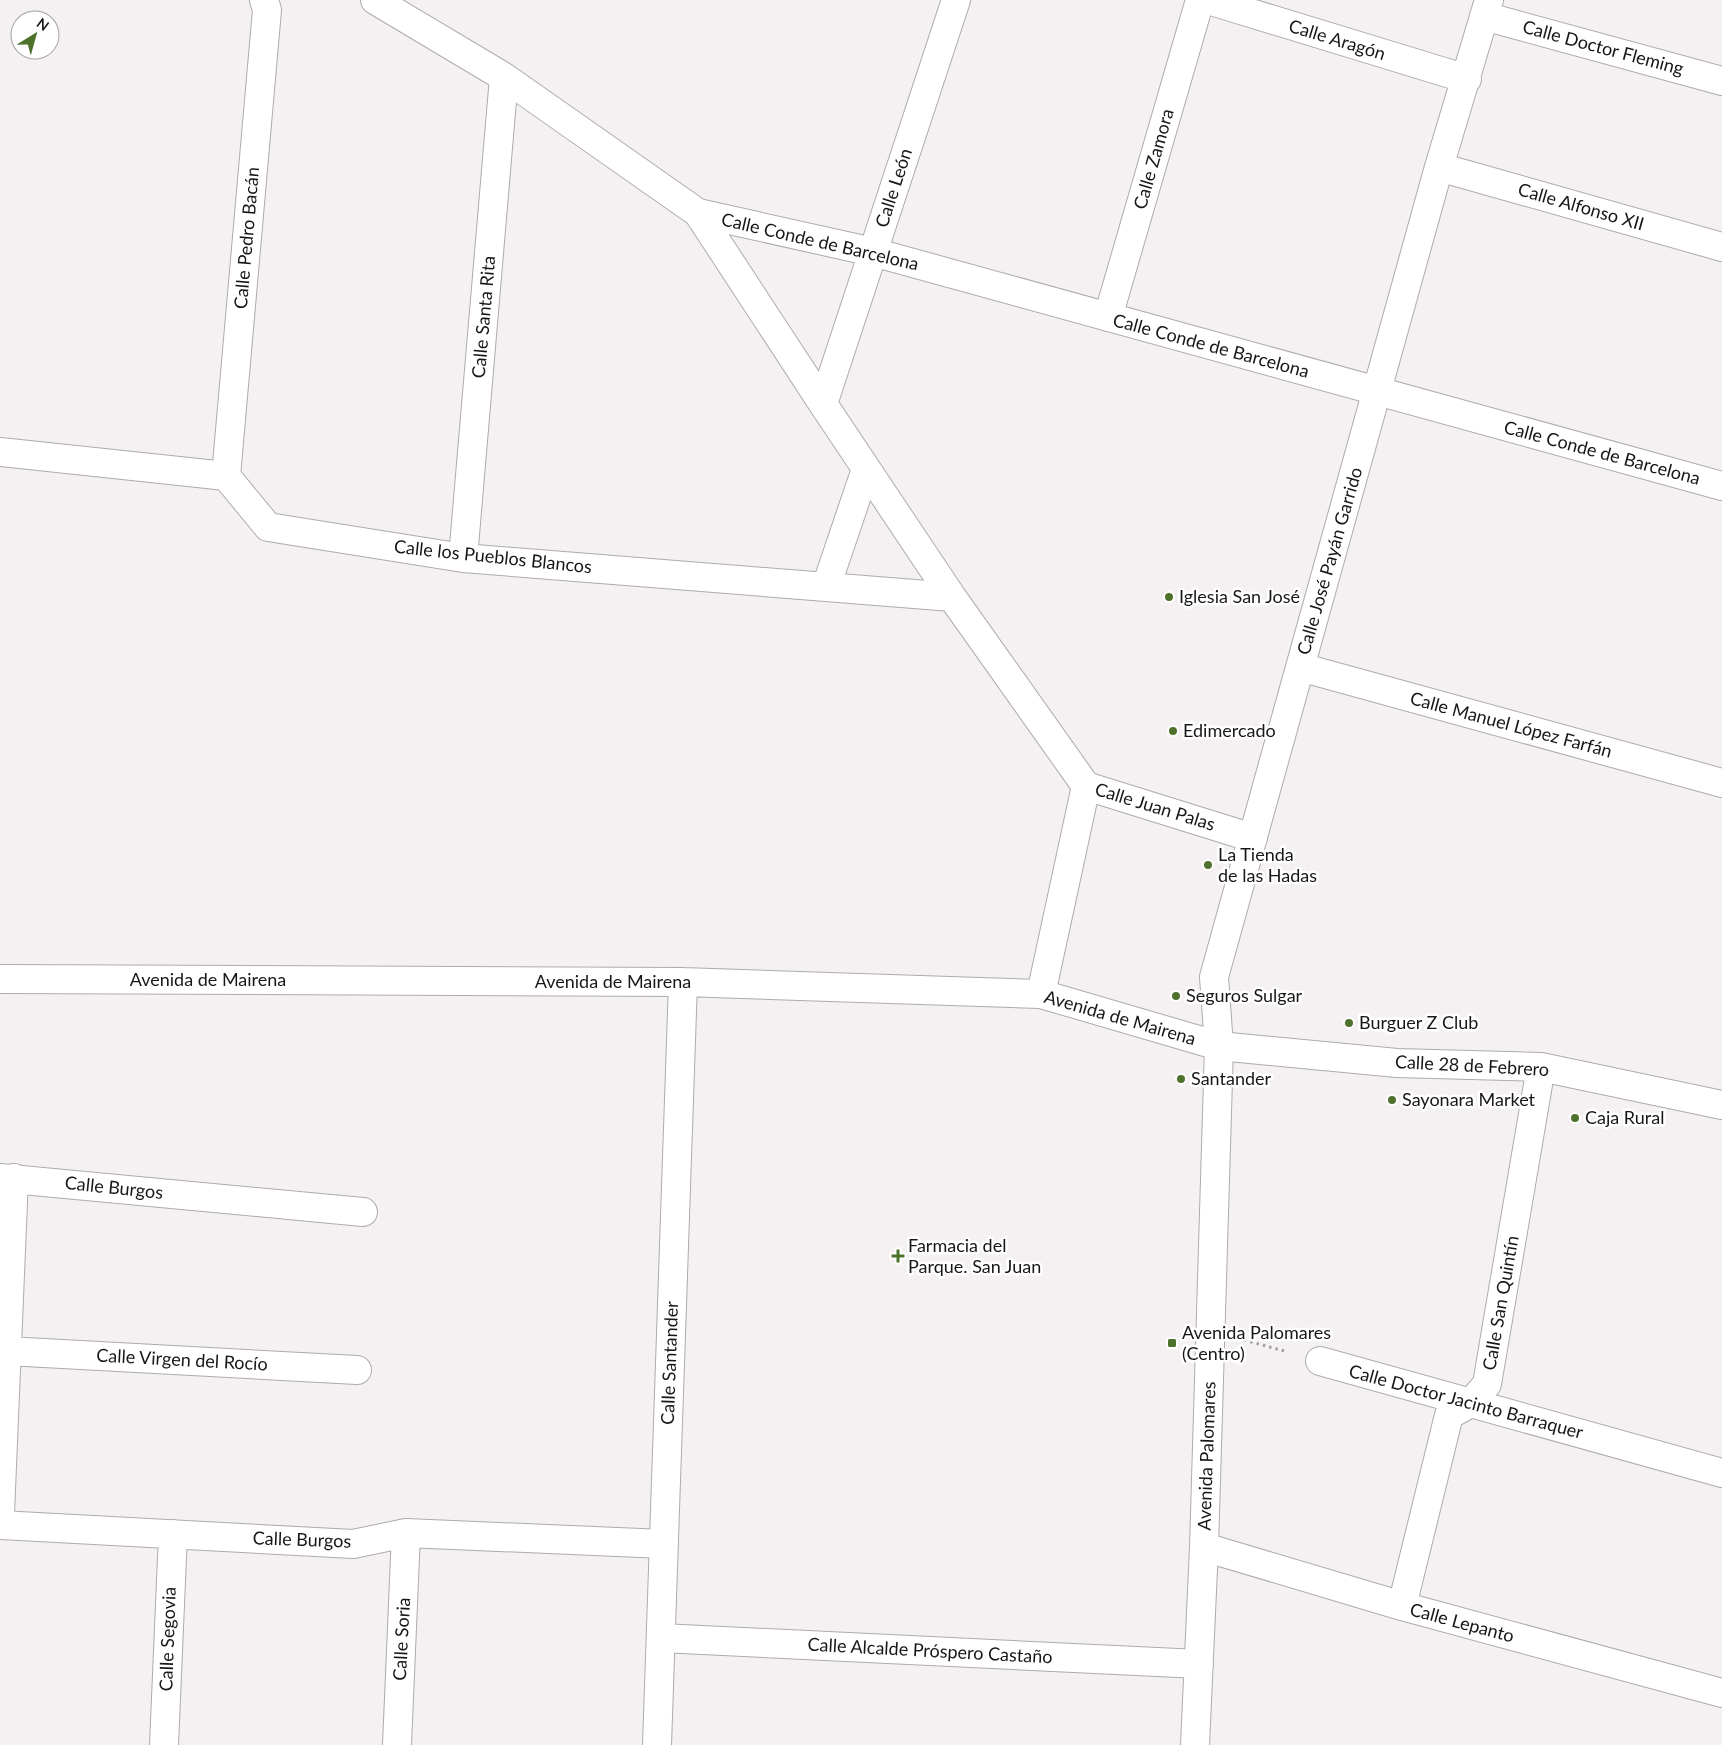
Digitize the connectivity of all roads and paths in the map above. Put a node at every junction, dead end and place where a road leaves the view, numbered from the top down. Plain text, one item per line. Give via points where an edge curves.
1 (264, 0) edge
2 (375, 0) edge
3 (956, 0) edge
4 (1200, 0) edge
5 (1208, 0) edge
6 (1487, 8) edge
7 (504, 77) junction
8 (1466, 79) junction
9 (1722, 81) edge
10 (1439, 167) junction
11 (698, 213) junction
12 (1722, 246) edge
13 (873, 252) junction
14 (1108, 317) junction
15 (1377, 391) junction
16 (822, 404) junction
17 (0, 452) edge
18 (866, 469) junction
19 (226, 476) junction
20 (1722, 486) edge
21 (463, 558) junction
22 (826, 587) junction
23 (952, 597) junction
24 (1300, 667) junction
25 (1722, 783) edge
26 (1086, 786) junction
27 (1252, 838) junction
28 (0, 979) edge
29 (683, 982) junction
30 (1041, 994) junction
31 (1219, 1046) junction
32 (1541, 1067) junction
33 (1722, 1105) edge
34 (7, 1178) edge
35 (363, 1212) dead end
36 (1211, 1331) junction
37 (7, 1351) junction
38 (1320, 1361) joint
39 (358, 1370) dead end
40 (1471, 1404) junction
41 (1722, 1473) edge
42 (0, 1514) edge
43 (0, 1525) edge
44 (406, 1533) junction
45 (173, 1534) junction
46 (664, 1544) junction
47 (1204, 1547) junction
48 (1402, 1606) junction
49 (661, 1638) junction
50 (1199, 1664) junction
51 (1722, 1693) edge
52 (164, 1745) edge
53 (397, 1745) edge
54 (656, 1745) edge
55 (1195, 1745) edge

1 - 19 street, Calle Pedro Bacán via 267,10
2 - 7 street
3 - 13 street, Calle León
4 - 14 street, Calle Zamora
5 - 8 street, Calle Aragón
6 - 8 street, Calle José Payán Garrido
6 - 9 street, Calle Doctor Fleming
7 - 11 street
7 - 21 street, Calle Santa Rita
8 - 10 street, Calle José Payán Garrido
10 - 12 street, Calle Alfonso XII
10 - 15 street, Calle José Payán Garrido
11 - 13 street, Calle Conde de Barcelona
11 - 16 street
13 - 14 street, Calle Conde de Barcelona
13 - 16 street, Calle León
14 - 15 street, Calle Conde de Barcelona
15 - 20 street, Calle Conde de Barcelona
15 - 24 street, Calle José Payán Garrido
16 - 18 street
17 - 19 street
18 - 22 street
18 - 23 street
19 - 21 street, Calle los Pueblos Blancos via 268,527
21 - 22 street, Calle los Pueblos Blancos
22 - 23 street, Calle los Pueblos Blancos
23 - 26 street
24 - 25 street, Calle Manuel López Farfán
24 - 27 street, Calle José Payán Garrido
26 - 27 street, Calle Juan Palas
26 - 30 street
27 - 31 street, Calle José Payán Garrido via 1214,977
28 - 29 street, Avenida de Mairena
29 - 30 street, Avenida de Mairena
29 - 46 street, Calle Santander
30 - 31 street, Avenida de Mairena
31 - 32 street, Calle 28 de Febrero via 1398,1064
31 - 36 street, Avenida Palomares
32 - 33 street, Calle 28 de Febrero
32 - 40 street, Calle San Quintín via 1487,1384
34 - 35 street, Calle Burgos
34 - 37 street, Calle Burgos
36 - 38 path
36 - 47 street, Avenida Palomares
37 - 39 street, Calle Virgen del Rocío
37 - 42 street, Calle Burgos
38 - 40 street, Calle Doctor Jacinto Barraquer
40 - 41 street, Calle Doctor Jacinto Barraquer
40 - 48 street, Calle San Quintín via 1449,1415
43 - 45 street, Calle Burgos
44 - 45 street, Calle Burgos via 353,1544
44 - 46 street, Calle Burgos
44 - 53 street, Calle Soria
45 - 52 street, Calle Segovia
46 - 49 street, Calle Santander
47 - 48 street, Calle Lepanto
47 - 50 street, Avenida Palomares
48 - 51 street, Calle Lepanto
49 - 50 street, Calle Alcalde Próspero Castaño
49 - 54 street, Calle Santander
50 - 55 street, Avenida Palomares

